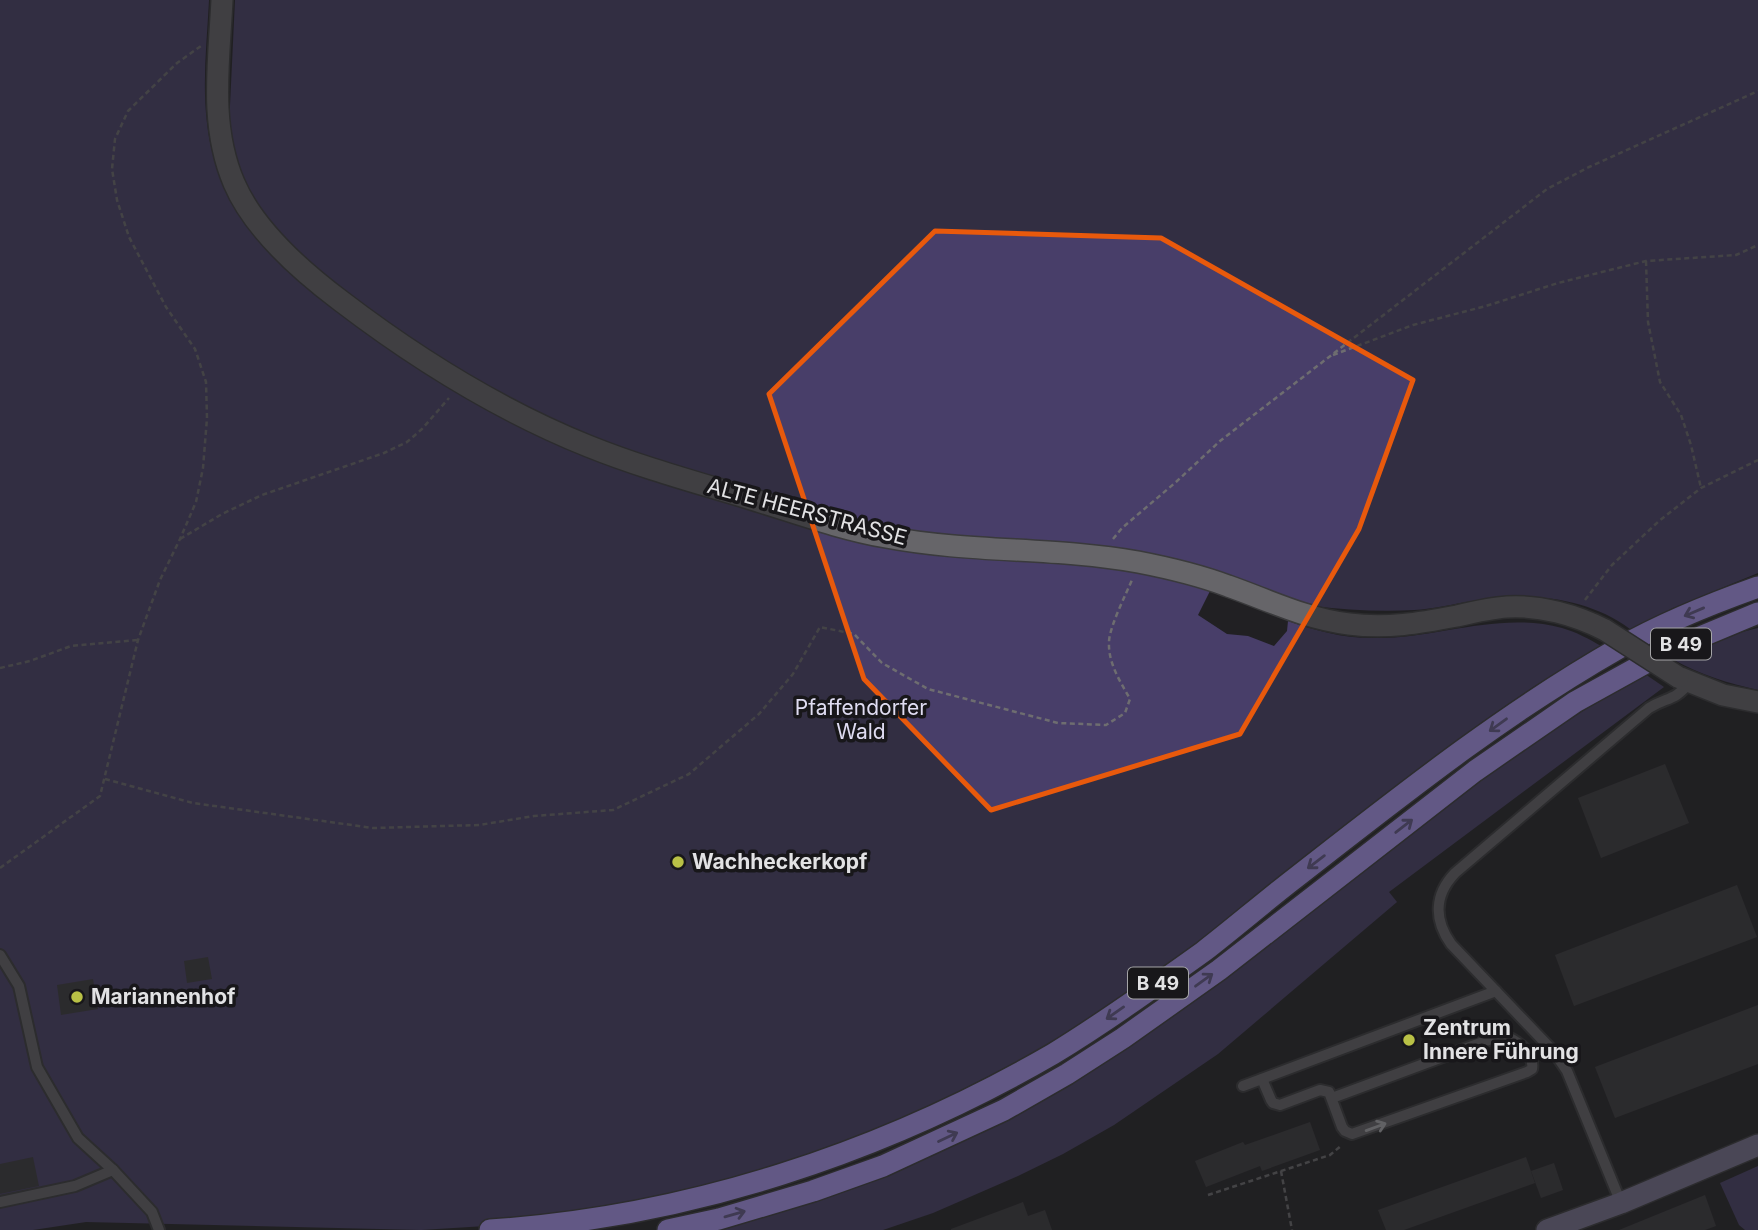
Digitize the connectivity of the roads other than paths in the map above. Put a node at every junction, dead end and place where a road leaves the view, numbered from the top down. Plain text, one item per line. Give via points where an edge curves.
1 (222, 0) edge
2 (1758, 587) edge
3 (1758, 612) edge
4 (1683, 680) junction
5 (1758, 702) edge
6 (0, 955) edge
7 (1496, 991) junction
8 (1262, 1079) junction
9 (1243, 1086) dead end
10 (1332, 1098) junction
11 (1758, 1145) edge
12 (113, 1170) junction
13 (0, 1202) edge
14 (1621, 1203) junction
15 (159, 1230) edge
16 (489, 1230) edge
17 (668, 1230) edge
18 (1547, 1230) edge

1 - 4 street, ALTE HEERSTRASSE, bridge via 217,103 222,151 248,210 315,281 378,330 461,384 585,445 882,537 1139,562 1207,578 1316,618 1391,626 1511,606 1541,609 1605,630
2 -> 16 highway, B 49 via 1642,636 1524,707 1193,959 1065,1046 937,1115 807,1167 714,1194 587,1219
17 -> 3 highway, B 49 via 802,1195 883,1166 1004,1110 1123,1038 1219,970 1475,771 1575,702 1669,650
4 - 5 street, ALTE HEERSTRASSE
4 - 7 lane via 1677,696 1649,708 1443,888 1439,908 1447,939
6 - 12 lane via 19,986 37,1067 78,1138
7 - 8 lane
7 - 14 lane via 1567,1071
8 - 9 lane
8 - 10 lane via 1276,1104 1320,1090
10 -> 10 lane via 1342,1127 1357,1134 1527,1072 1533,1063 1525,1049 1502,1035
11 - 14 street
12 - 13 lane via 75,1186
12 - 15 lane via 152,1212
14 - 18 street

